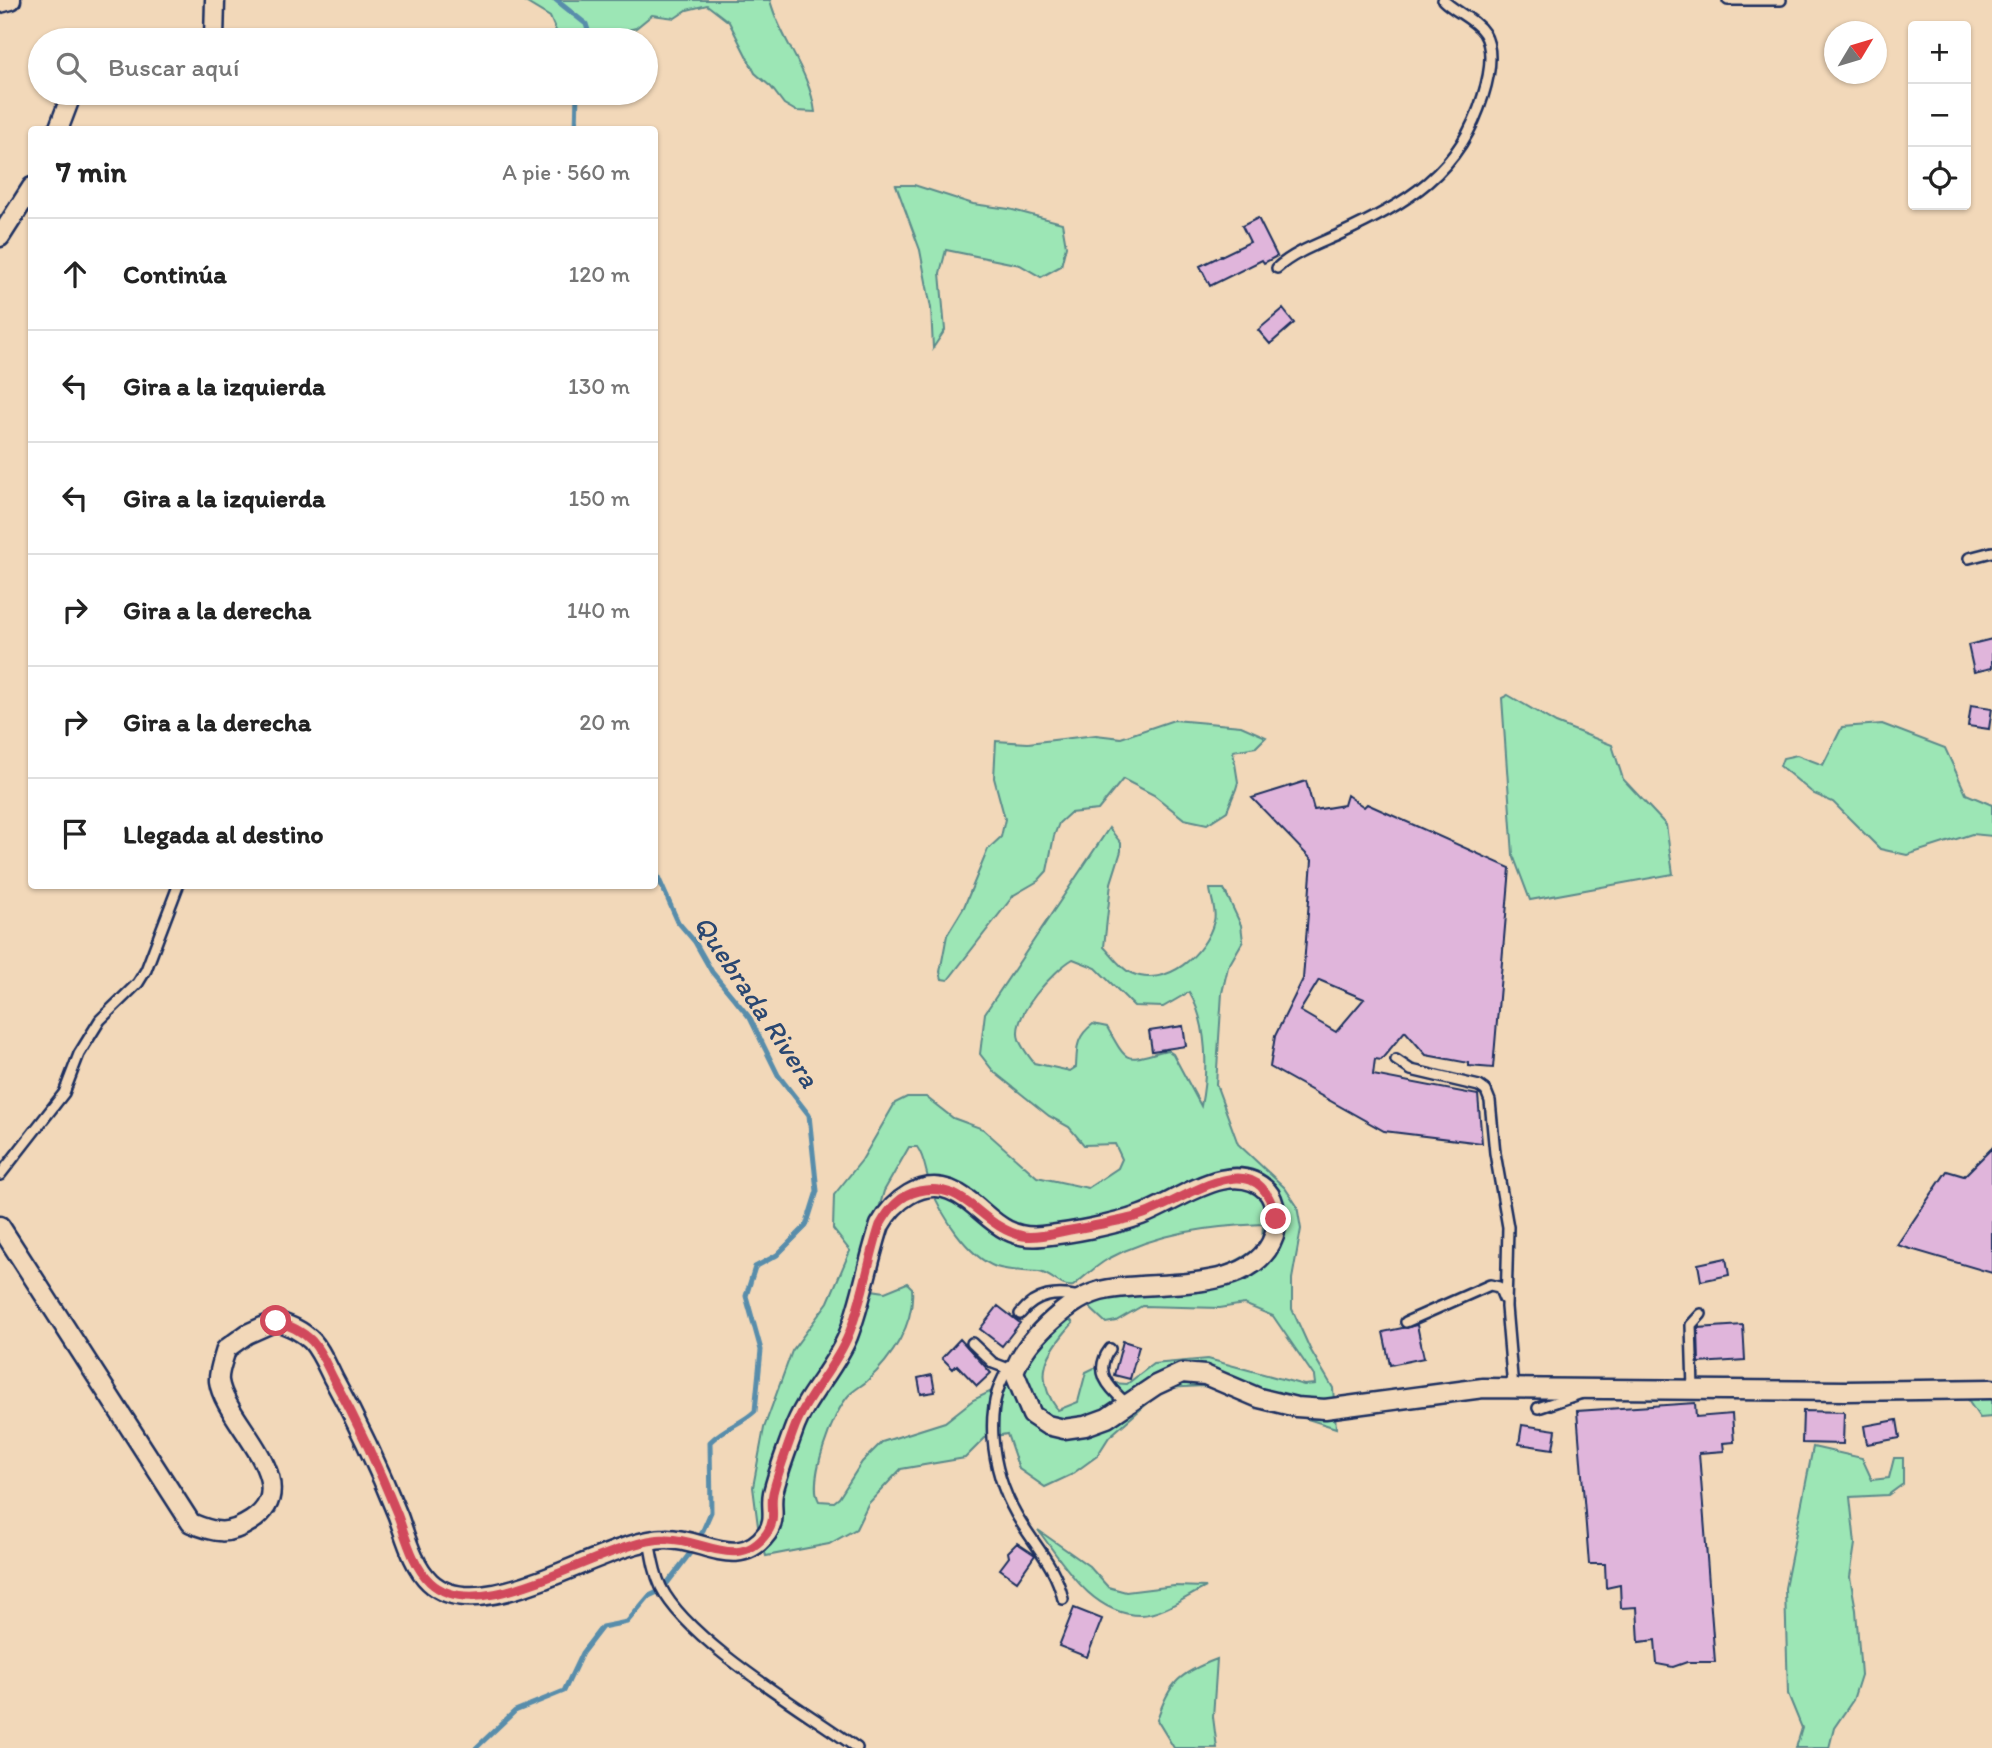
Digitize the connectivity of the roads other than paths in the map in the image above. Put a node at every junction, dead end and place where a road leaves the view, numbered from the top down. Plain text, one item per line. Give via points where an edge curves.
1 (11, 0) edge
2 (215, 0) edge
3 (1443, 0) edge
4 (1728, 0) edge
5 (1781, 0) edge
6 (0, 3) edge
7 (214, 28) edge
8 (67, 105) edge
9 (60, 126) edge
10 (28, 193) edge
11 (0, 237) edge
12 (1277, 268) dead end
13 (1992, 552) edge
14 (1969, 558) dead end
15 (177, 889) edge
16 (1396, 1060) dead end
17 (0, 1175) edge
18 (0, 1226) edge
19 (1082, 1297) junction
20 (1506, 1307) junction
21 (1020, 1314) dead end
22 (1702, 1314) dead end
23 (1406, 1322) dead end
24 (972, 1343) dead end
25 (1110, 1349) dead end
26 (1014, 1362) junction
27 (1513, 1388) junction
28 (1590, 1389) junction
29 (1693, 1389) junction
30 (1992, 1389) edge
31 (1126, 1403) junction
32 (1538, 1408) dead end
33 (649, 1540) junction
34 (1063, 1599) dead end
35 (857, 1748) edge

1 - 6 street
2 - 7 street
3 - 12 lane via 1483,31 1489,43 1484,93 1459,150 1411,198
4 - 5 lane
8 - 9 street
10 - 11 street
13 - 14 lane
15 - 17 lane via 146,970 100,1020 57,1103
16 - 20 lane via 1411,1070 1486,1091 1508,1227
18 - 33 street via 191,1523 218,1534 243,1526 260,1516 271,1496 268,1468 219,1381 226,1349 276,1321 297,1329 313,1343 368,1441 414,1558 431,1583 452,1594 496,1595
19 - 21 lane via 1054,1293 1027,1305
19 - 26 street via 1058,1314
19 - 33 street via 1116,1287 1211,1280 1248,1267 1273,1237 1276,1219 1271,1196 1257,1181 1232,1177 1140,1216 1041,1236 1008,1231 949,1190 928,1189 901,1199 880,1225 847,1338 794,1429 772,1496 774,1518 768,1532 754,1548 739,1553 667,1538
20 - 23 lane via 1499,1287 1490,1285
20 - 27 lane
22 - 29 lane via 1691,1325
24 - 26 lane via 993,1363
25 - 31 lane via 1101,1360 1101,1370 1107,1385
26 - 31 street via 1022,1396 1032,1415 1047,1425 1064,1429 1085,1426 1107,1418
26 - 34 lane via 998,1388 994,1448 1017,1516 1053,1567
27 - 28 street
27 - 31 street via 1449,1390 1325,1409 1271,1401 1205,1375 1182,1373
28 - 29 street
28 - 32 lane
29 - 30 street
33 - 35 lane via 662,1590 699,1630 729,1659

